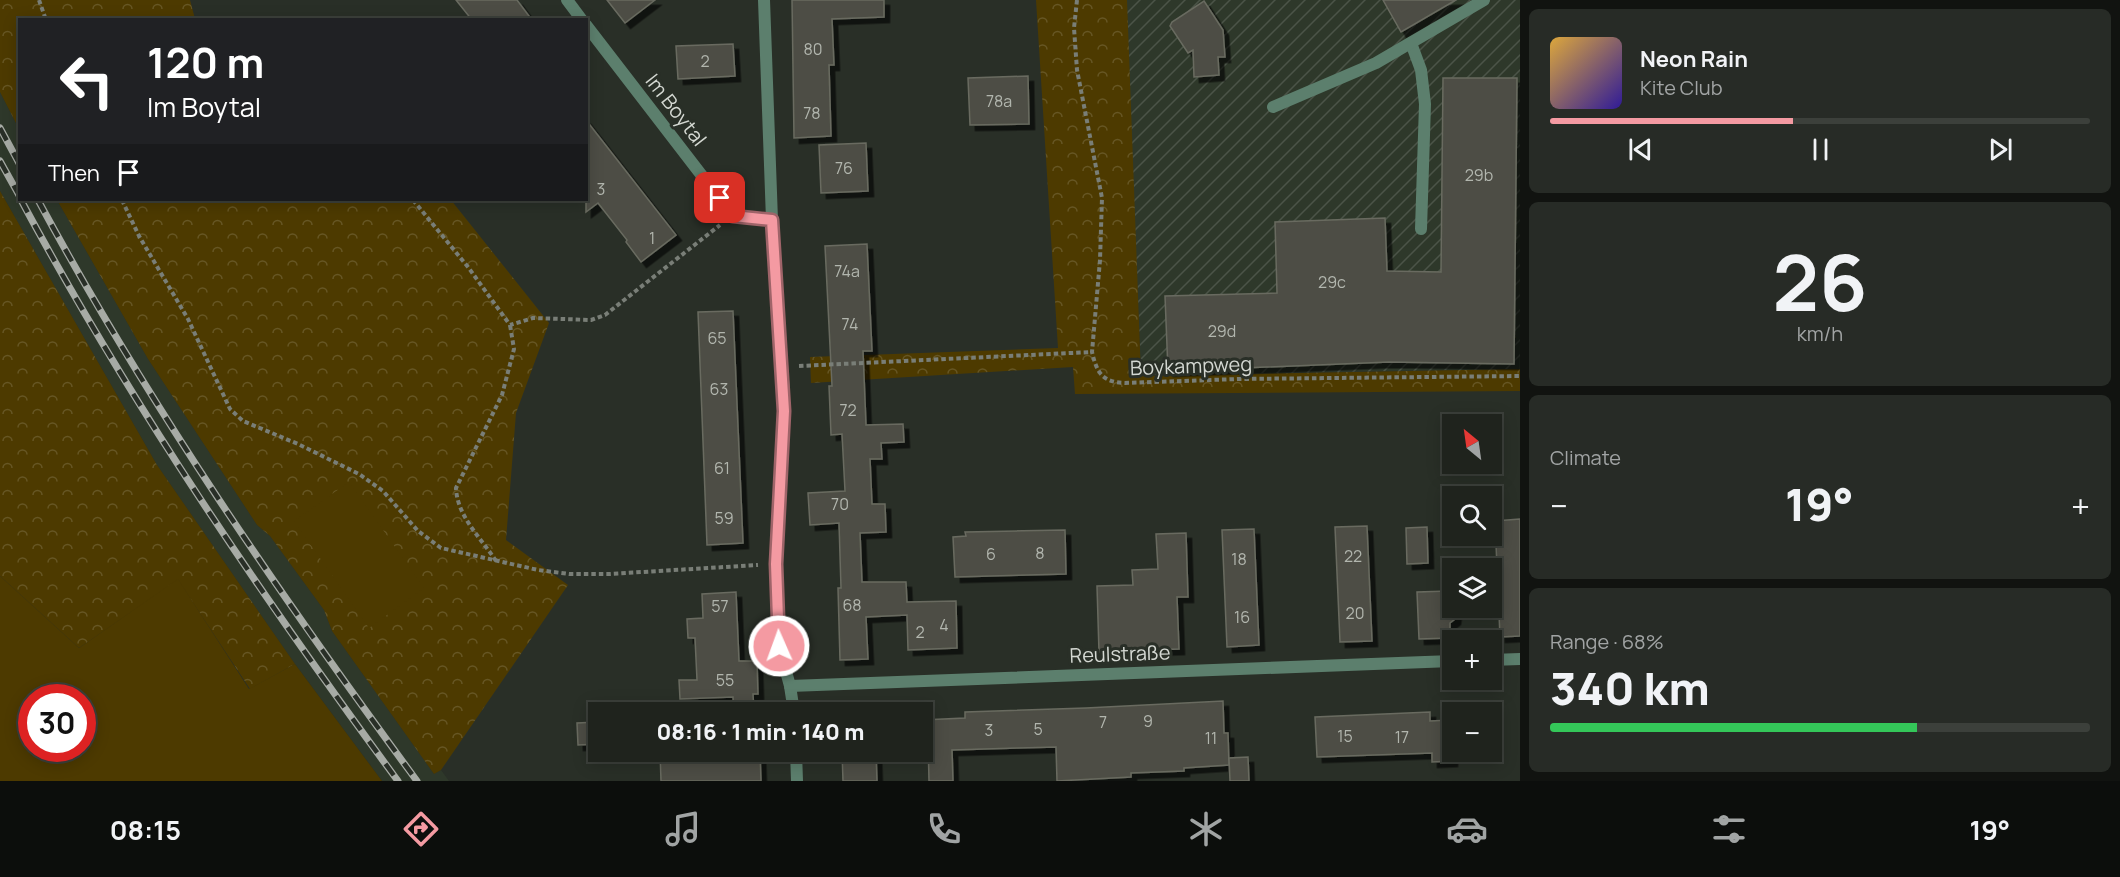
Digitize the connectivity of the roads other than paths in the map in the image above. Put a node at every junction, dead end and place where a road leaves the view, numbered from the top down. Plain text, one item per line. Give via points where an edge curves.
1 (567, 0) edge
2 (764, 0) edge
3 (1484, 0) edge
4 (580, 18) edge
5 (588, 28) edge
6 (1412, 42) junction
7 (1273, 107) dead end
8 (772, 220) junction
9 (1421, 229) dead end
10 (1520, 659) edge
11 (1502, 660) edge
12 (1442, 662) edge
13 (790, 686) junction
14 (792, 702) edge
15 (796, 762) edge
16 (797, 781) edge

1 - 4 street
2 - 8 street
3 - 6 street
5 - 8 street, Im Boytal via 733,216
6 - 7 street via 1376,63
6 - 9 street via 1421,70 1425,104
8 - 13 street via 784,411 776,564 779,646
10 - 11 street
12 - 13 street, Reulstraße
13 - 14 street
15 - 16 street

